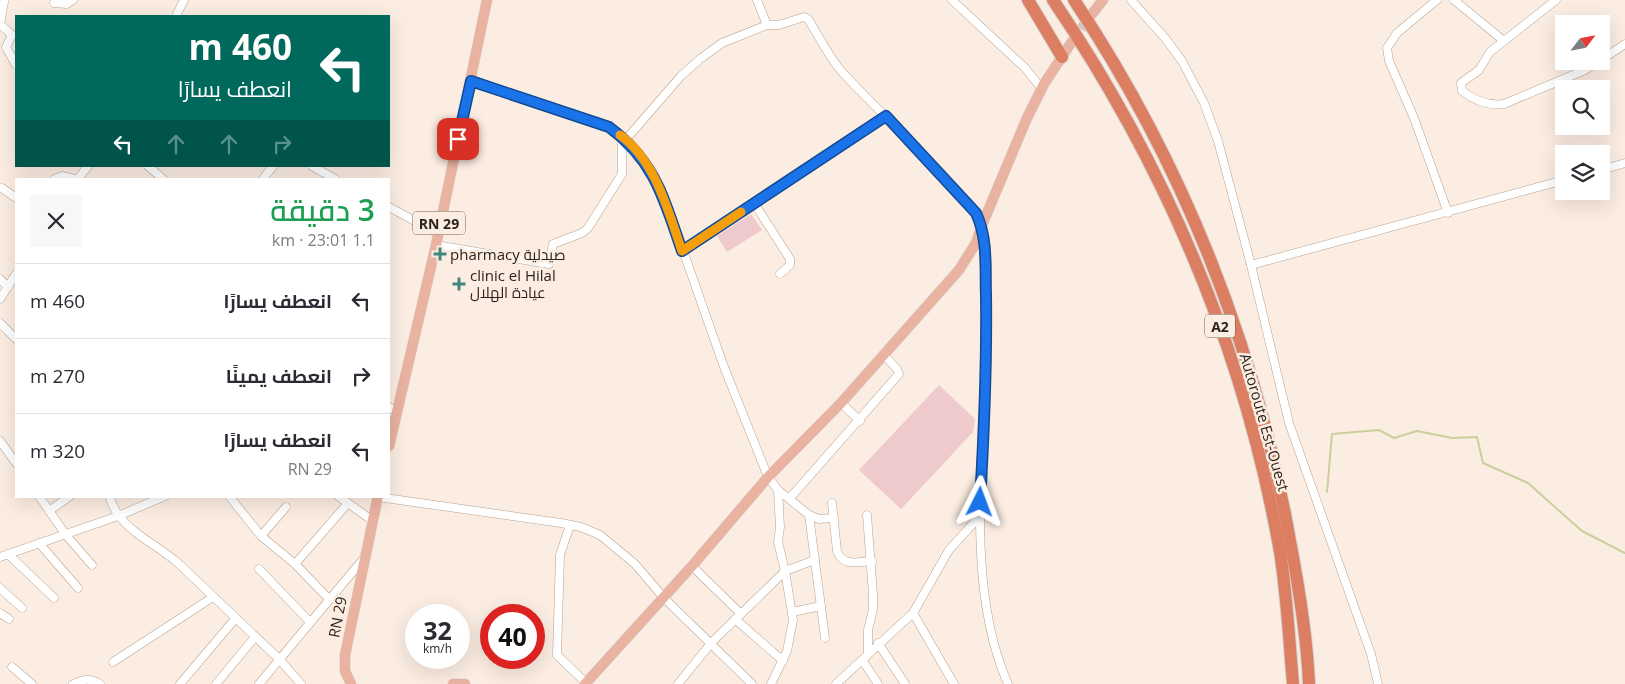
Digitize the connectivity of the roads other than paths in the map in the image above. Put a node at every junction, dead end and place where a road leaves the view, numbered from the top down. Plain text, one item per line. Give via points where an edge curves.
1 (73, 0) edge
2 (184, 0) edge
3 (487, 0) edge
4 (757, 0) edge
5 (952, 0) edge
6 (1028, 0) edge
7 (1053, 0) edge
8 (1074, 0) edge
9 (1103, 0) edge
10 (1132, 0) edge
11 (1437, 0) edge
12 (1454, 0) edge
13 (1556, 0) edge
14 (4, 2) dead end
15 (54, 3) dead end
16 (1092, 14) tunnel mouth
17 (176, 15) edge
18 (767, 25) junction
19 (1504, 41) junction
20 (1071, 43) tunnel mouth
21 (1625, 44) edge
22 (1610, 54) edge
23 (1062, 57) junction
24 (15, 63) edge
25 (1585, 70) edge
26 (471, 81) junction
27 (1042, 89) junction
28 (886, 116) junction
29 (625, 139) junction
30 (1625, 163) edge
31 (87, 167) edge
32 (149, 167) edge
33 (272, 167) edge
34 (1610, 167) edge
35 (57, 178) edge
36 (71, 178) edge
37 (77, 178) edge
38 (161, 178) edge
39 (264, 178) edge
40 (1555, 182) edge
41 (2, 188) dead end
42 (15, 197) edge
43 (754, 203) junction
44 (390, 209) edge
45 (1448, 212) junction
46 (982, 225) junction
47 (437, 233) junction
48 (436, 244) junction
49 (682, 251) junction
50 (1251, 265) junction
51 (780, 274) dead end
52 (15, 276) edge
53 (0, 279) edge
54 (8, 287) junction
55 (0, 300) edge
56 (0, 323) edge
57 (15, 337) edge
58 (883, 354) junction
59 (841, 402) junction
60 (392, 409) edge
61 (860, 421) junction
62 (390, 434) edge
63 (0, 441) edge
64 (3, 453) edge
65 (15, 458) edge
66 (768, 477) junction
67 (778, 490) junction
68 (40, 498) edge
69 (67, 498) edge
70 (110, 498) edge
71 (160, 498) edge
72 (231, 498) edge
73 (341, 498) edge
74 (378, 498) edge
75 (385, 498) edge
76 (790, 498) junction
77 (348, 503) junction
78 (832, 503) dead end
79 (286, 507) dead end
80 (49, 511) junction
81 (809, 515) junction
82 (867, 515) dead end
83 (118, 516) junction
84 (980, 517) junction
85 (834, 518) junction
86 (373, 521) junction
87 (570, 525) junction
88 (66, 535) junction
89 (261, 536) junction
90 (40, 543) junction
91 (8, 554) junction
92 (0, 557) edge
93 (365, 557) junction
94 (815, 560) junction
95 (872, 561) junction
96 (295, 564) junction
97 (92, 565) dead end
98 (692, 566) junction
99 (259, 569) dead end
100 (786, 571) junction
101 (0, 588) edge
102 (78, 588) dead end
103 (213, 597) junction
104 (54, 598) dead end
105 (664, 598) junction
106 (329, 599) junction
107 (821, 606) junction
108 (22, 608) dead end
109 (792, 612) junction
110 (913, 613) junction
111 (0, 614) edge
112 (738, 617) junction
113 (9, 619) dead end
114 (235, 619) junction
115 (310, 622) junction
116 (255, 637) junction
117 (826, 638) dead end
118 (712, 642) junction
119 (878, 643) junction
120 (868, 653) junction
121 (279, 659) junction
122 (783, 661) junction
123 (863, 661) junction
124 (113, 662) dead end
125 (12, 667) dead end
126 (586, 683) edge
127 (32, 684) edge
128 (73, 684) edge
129 (100, 684) edge
130 (180, 684) edge
131 (216, 684) edge
132 (259, 684) edge
133 (301, 684) edge
134 (351, 684) edge
135 (453, 684) edge
136 (465, 684) edge
137 (678, 684) edge
138 (752, 684) edge
139 (771, 684) edge
140 (836, 684) edge
141 (878, 684) edge
142 (905, 684) edge
143 (954, 684) edge
144 (1008, 684) edge
145 (1294, 684) edge
146 (1309, 684) edge
147 (1378, 684) edge

1 - 15 street via 67,4
2 - 17 street
3 - 26 main road, RN 29 / RN 29
4 - 18 street
5 - 27 street via 1025,68
6 - 23 highway
7 - 145 highway, Autoroute Est-Ouest / A2 via 1094,61 1146,154 1190,248 1216,315 1269,495 1280,555
8 - 146 highway, Autoroute Est-Ouest / A2 via 1124,80 1187,205 1241,341 1283,502 1303,621
9 - 16 main road
10 - 50 street via 1166,38 1194,82 1224,159
11 - 45 street via 1392,37 1387,48
12 - 19 street
13 - 19 street
14 - 24 street via 0,24 12,35 6,47
18 - 28 street via 779,25 804,17 808,19 841,70
18 - 29 street via 722,43 700,59
19 - 25 street via 1486,56 1477,73 1463,81 1460,87 1472,98 1493,105 1504,104
20 - 23 main road
21 - 22 street
23 - 27 main road
26 - 29 street via 609,127
26 - 47 main road, RN 29 / RN 29
27 - 46 main road
28 - 43 street
28 - 46 street via 976,213
29 - 48 street via 620,148 623,168 619,179 585,231 553,244 549,264
29 - 49 street via 661,188
30 - 34 street
31 - 37 street
32 - 38 street
33 - 39 street
35 - 36 street
40 - 45 street
41 - 42 street
43 - 49 street
43 - 51 street via 790,260 790,265
44 - 47 street
45 - 50 street
46 - 58 main road via 976,244 959,270
46 - 84 street via 986,336
47 - 48 main road, RN 29 / RN 29
48 - 60 main road, RN 29 / RN 29
49 - 66 street
50 - 147 street via 1289,423
52 - 54 street
53 - 54 street
54 - 55 street
56 - 57 street
58 - 59 main road
58 - 61 street via 899,374
59 - 61 street
59 - 66 main road
60 - 62 main road, RN 29 / RN 29
61 - 76 street
63 - 64 street
64 - 65 street
66 - 67 street
66 - 98 main road
67 - 76 street
67 - 100 street via 778,542
68 - 80 street
69 - 80 street
70 - 83 street
71 - 83 street
72 - 89 street
73 - 77 street
74 - 86 main road, RN 29 / RN 29
75 - 87 street
76 - 81 street
77 - 86 street
77 - 96 street
78 - 85 street
79 - 89 street
80 - 88 street
81 - 85 street via 819,519
81 - 94 street
82 - 95 street
83 - 88 street
83 - 103 street via 164,550
84 - 110 street via 949,550
84 - 144 street via 987,610 997,659
85 - 95 street via 840,558 852,563
86 - 93 main road, RN 29 / RN 29
87 - 105 street via 600,535 635,564
87 - 126 street via 560,554 557,655
88 - 90 street
88 - 97 street
89 - 96 street
90 - 91 street
90 - 102 street
91 - 92 street
91 - 104 street
93 - 106 street
93 - 134 main road, RN 29 / RN 29 via 345,655 345,671
94 - 100 street
94 - 107 street
95 - 120 street via 873,608 868,630
96 - 106 street
98 - 105 main road
98 - 112 street
99 - 115 street
100 - 109 street
100 - 112 street
101 - 108 street
103 - 114 street
103 - 124 street
105 - 118 street
105 - 126 main road
106 - 115 street
107 - 109 street
107 - 117 street
109 - 122 street via 792,634
110 - 119 street
110 - 143 street
111 - 113 street
112 - 118 street
112 - 122 street
114 - 116 street
114 - 130 street
115 - 121 street
116 - 121 street
116 - 131 street
118 - 137 street
118 - 138 street
119 - 120 street
119 - 142 street
120 - 123 street
121 - 132 street
121 - 133 street
122 - 139 street
123 - 140 street
123 - 141 street
125 - 127 street
128 - 129 street via 93,680
135 - 136 main road

